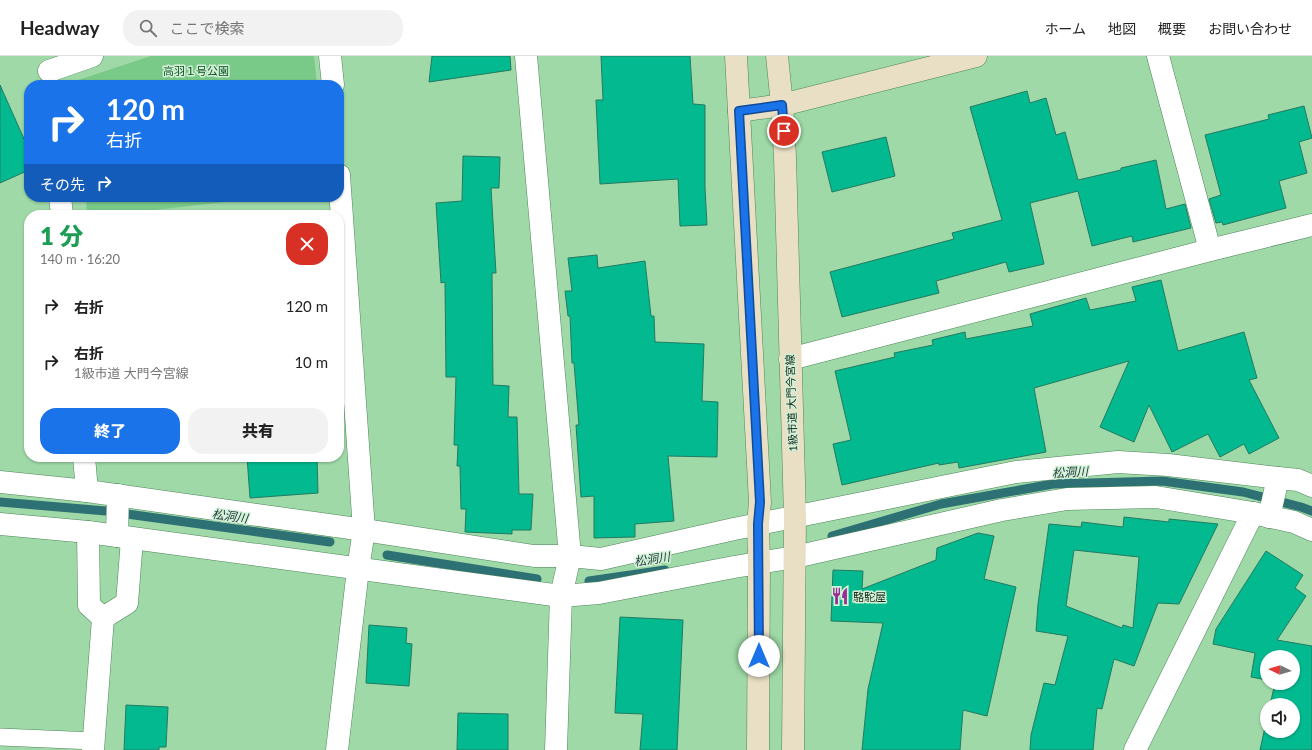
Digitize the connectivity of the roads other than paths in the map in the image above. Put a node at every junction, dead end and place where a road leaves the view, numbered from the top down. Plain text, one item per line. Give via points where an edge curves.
1 (92, 56) edge
2 (330, 56) edge
3 (526, 56) edge
4 (736, 56) edge
5 (777, 56) edge
6 (976, 56) edge
7 (1158, 56) edge
8 (46, 71) edge
9 (332, 80) edge
10 (782, 105) junction
11 (739, 111) junction
12 (1312, 225) edge
13 (344, 246) edge
14 (1210, 250) junction
15 (790, 359) junction
16 (84, 462) edge
17 (0, 482) edge
18 (87, 491) junction
19 (1284, 492) edge
20 (118, 495) junction
21 (795, 517) junction
22 (0, 524) edge
23 (758, 524) junction
24 (364, 530) junction
25 (1312, 530) edge
26 (88, 532) junction
27 (124, 538) junction
28 (570, 556) junction
29 (795, 557) junction
30 (760, 563) junction
31 (358, 569) junction
32 (561, 596) junction
33 (103, 618) junction
34 (0, 737) edge
35 (94, 746) edge
36 (337, 750) edge
37 (556, 750) edge
38 (758, 750) edge
39 (793, 750) edge
40 (1135, 750) edge

1 - 8 street
2 - 9 street
3 - 28 street
4 - 11 street
5 - 10 street, 1級市道 大門今宮線
6 - 10 street
7 - 14 street
10 - 11 street
10 - 15 street, 1級市道 大門今宮線
11 - 23 street via 760,502
12 - 14 street
13 - 24 street
14 - 15 street
15 - 21 street, 1級市道 大門今宮線
16 - 18 street
17 - 18 street
18 - 20 street
19 - 21 street via 1168,465 1118,462 1016,472
19 - 25 street via 1294,522
19 - 29 street via 1067,499 1002,510
19 - 40 street
20 - 24 street
20 - 27 street
21 - 23 street
21 - 29 street, 1級市道 大門今宮線
22 - 26 street
23 - 28 street via 601,559
23 - 30 street
24 - 28 street via 534,556
24 - 31 street
26 - 27 street
26 - 33 street via 89,605
27 - 31 street
27 - 33 street via 127,603
28 - 32 street
29 - 30 street
29 - 39 street, 1級市道 大門今宮線
30 - 32 street via 599,593
30 - 38 street
31 - 32 street
31 - 36 street
32 - 37 street
33 - 35 street
34 - 35 lane

